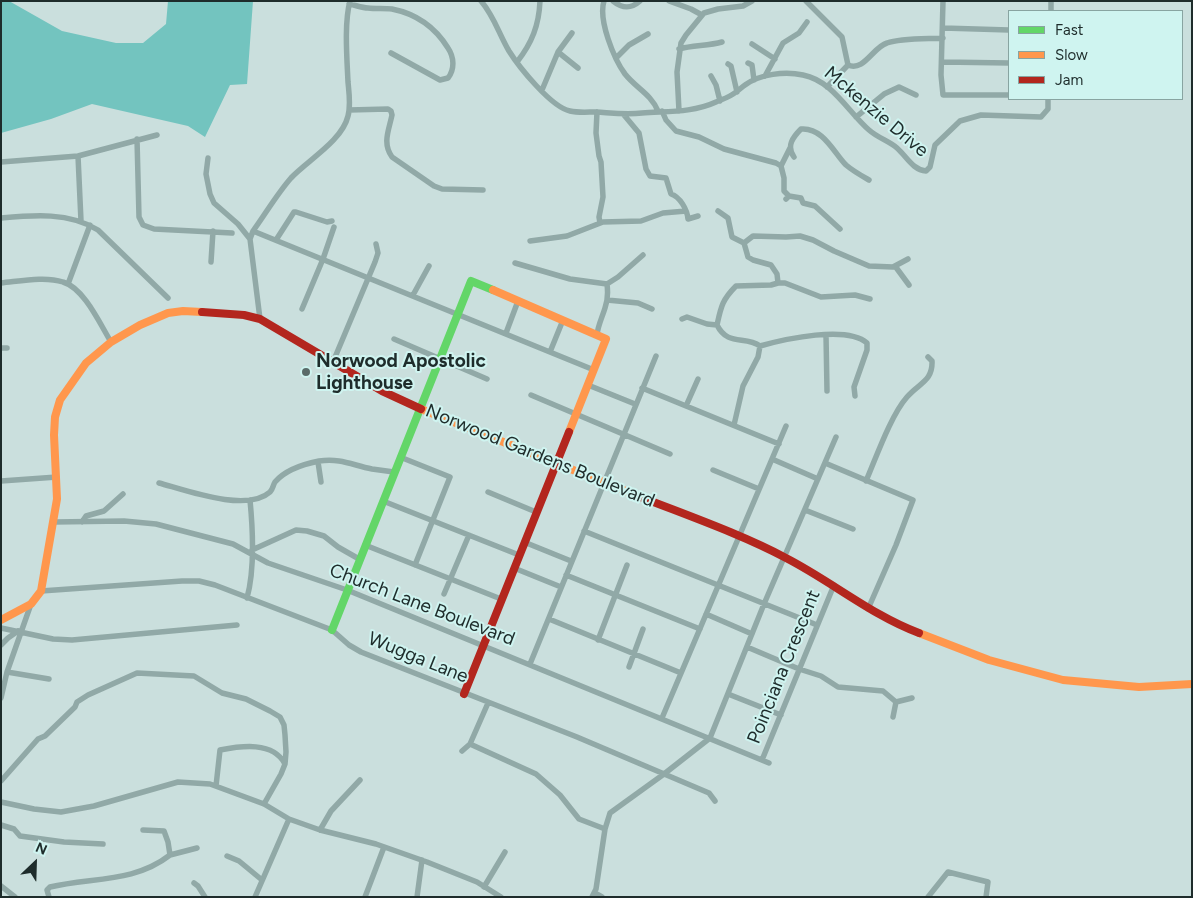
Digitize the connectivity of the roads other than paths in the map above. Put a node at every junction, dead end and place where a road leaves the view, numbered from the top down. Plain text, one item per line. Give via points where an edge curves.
1 (481, 1) edge
2 (540, 1) edge
3 (604, 1) edge
4 (613, 1) edge
5 (640, 1) edge
6 (669, 1) edge
7 (752, 1) edge
8 (806, 1) edge
9 (815, 1) edge
10 (943, 1) edge
11 (350, 3) edge
12 (812, 8) junction
13 (702, 15) junction
14 (807, 22) dead end
15 (943, 28) junction
16 (1008, 30) edge
17 (572, 33) dead end
18 (648, 34) dead end
19 (943, 38) junction
20 (722, 42) dead end
21 (752, 44) dead end
22 (680, 49) junction
23 (558, 52) junction
24 (392, 53) dead end
25 (616, 58) junction
26 (775, 59) junction
27 (517, 62) junction
28 (942, 62) junction
29 (748, 63) dead end
30 (1008, 63) edge
31 (728, 64) dead end
32 (848, 65) junction
33 (578, 68) dead end
34 (711, 76) dead end
35 (764, 76) junction
36 (754, 80) junction
37 (827, 87) junction
38 (542, 90) junction
39 (737, 92) junction
40 (916, 95) dead end
41 (1008, 95) edge
42 (1048, 100) edge
43 (720, 101) junction
44 (349, 110) junction
45 (660, 111) junction
46 (679, 111) junction
47 (597, 112) junction
48 (624, 115) junction
49 (856, 117) junction
50 (157, 135) dead end
51 (137, 139) junction
52 (790, 148) junction
53 (78, 156) junction
54 (794, 157) dead end
55 (208, 158) dead end
56 (1, 162) edge
57 (781, 166) junction
58 (869, 180) dead end
59 (482, 190) dead end
60 (686, 211) junction
61 (718, 211) dead end
62 (698, 216) dead end
63 (1, 218) edge
64 (81, 221) junction
65 (600, 223) junction
66 (90, 225) junction
67 (840, 229) dead end
68 (213, 231) junction
69 (254, 231) junction
70 (232, 233) dead end
71 (250, 239) junction
72 (276, 240) junction
73 (530, 241) dead end
74 (744, 243) junction
75 (376, 244) dead end
76 (643, 255) dead end
77 (323, 259) junction
78 (908, 259) dead end
79 (211, 262) dead end
80 (515, 263) dead end
81 (429, 266) dead end
82 (895, 266) junction
83 (368, 278) junction
84 (910, 282) dead end
85 (1, 283) edge
86 (778, 283) junction
87 (68, 284) junction
88 (607, 284) junction
89 (413, 295) junction
90 (168, 298) dead end
91 (870, 299) dead end
92 (607, 300) junction
93 (518, 301) junction
94 (652, 309) dead end
95 (302, 310) dead end
96 (458, 313) junction
97 (260, 319) junction
98 (682, 319) dead end
99 (563, 320) junction
100 (717, 325) junction
101 (506, 333) junction
102 (597, 335) junction
103 (826, 335) junction
104 (394, 339) dead end
105 (111, 342) junction
106 (760, 346) junction
107 (550, 352) junction
108 (656, 356) dead end
109 (928, 357) dead end
110 (439, 359) junction
111 (333, 362) junction
112 (594, 370) junction
113 (487, 379) dead end
114 (698, 379) dead end
115 (588, 385) junction
116 (642, 388) junction
117 (827, 391) dead end
118 (531, 395) dead end
119 (855, 396) dead end
120 (635, 404) junction
121 (686, 406) junction
122 (420, 408) junction
123 (576, 414) junction
124 (734, 425) junction
125 (786, 426) dead end
126 (623, 434) junction
127 (836, 437) dead end
128 (779, 444) junction
129 (670, 454) dead end
130 (400, 457) junction
131 (772, 459) junction
132 (318, 462) junction
133 (556, 463) junction
134 (825, 463) junction
135 (713, 470) dead end
136 (394, 472) junction
137 (56, 477) junction
138 (818, 479) junction
139 (1, 481) edge
140 (866, 481) junction
141 (321, 482) dead end
142 (603, 482) junction
143 (159, 483) dead end
144 (759, 489) junction
145 (488, 492) dead end
146 (123, 494) dead end
147 (250, 500) junction
148 (383, 501) junction
149 (805, 510) junction
150 (536, 512) junction
151 (433, 521) junction
152 (54, 522) junction
153 (82, 522) junction
154 (853, 529) dead end
155 (584, 530) junction
156 (469, 535) junction
157 (739, 536) junction
158 (524, 542) junction
159 (365, 545) junction
160 (252, 552) junction
161 (519, 555) junction
162 (785, 557) junction
163 (360, 559) junction
164 (571, 561) junction
165 (627, 564) dead end
166 (416, 565) junction
167 (514, 568) junction
168 (566, 575) junction
169 (451, 579) junction
170 (718, 585) junction
171 (834, 585) junction
172 (561, 587) junction
173 (347, 590) junction
174 (41, 591) junction
175 (444, 594) dead end
176 (616, 595) junction
177 (247, 598) junction
178 (501, 599) junction
179 (31, 604) junction
180 (764, 604) junction
181 (868, 608) junction
182 (706, 614) junction
183 (549, 619) junction
184 (1, 620) edge
185 (237, 625) dead end
186 (817, 625) junction
187 (1, 628) edge
188 (643, 629) dead end
189 (700, 629) junction
190 (332, 630) junction
191 (20, 632) junction
192 (752, 634) junction
193 (598, 640) junction
194 (1, 645) edge
195 (482, 646) junction
196 (747, 647) junction
197 (633, 653) junction
198 (530, 664) junction
199 (629, 667) dead end
200 (799, 669) junction
201 (7, 672) junction
202 (681, 673) junction
203 (49, 679) dead end
204 (1192, 684) edge
205 (464, 694) junction
206 (728, 694) junction
207 (1, 698) edge
208 (912, 698) dead end
209 (896, 702) junction
210 (488, 703) junction
211 (780, 715) junction
212 (893, 717) dead end
213 (662, 718) junction
214 (710, 738) junction
215 (470, 744) junction
216 (462, 751) dead end
217 (762, 760) junction
218 (769, 763) dead end
219 (285, 764) junction
220 (664, 774) junction
221 (360, 780) dead end
222 (1, 781) edge
223 (216, 786) junction
224 (715, 801) dead end
225 (1, 802) edge
226 (264, 804) junction
227 (290, 820) junction
228 (1, 825) edge
229 (605, 829) junction
230 (143, 830) dead end
231 (320, 830) junction
232 (103, 844) dead end
233 (384, 847) junction
234 (197, 848) dead end
235 (505, 852) dead end
236 (170, 855) junction
237 (227, 856) dead end
238 (422, 860) junction
239 (262, 880) junction
240 (194, 883) dead end
241 (1, 886) edge
242 (484, 887) junction
243 (594, 895) edge
244 (15, 897) edge
245 (49, 897) edge
246 (205, 897) edge
247 (255, 897) edge
248 (364, 897) edge
249 (417, 897) edge
250 (501, 897) edge
251 (602, 897) edge
252 (928, 897) edge
253 (986, 897) edge

1 - 27 street, Mckenzie Drive
2 - 27 street via 533,38
3 - 25 street via 604,27
4 - 5 street via 624,7 634,7
6 - 13 street
7 - 13 street
8 - 12 street
9 - 12 street
10 - 15 street
11 - 24 street via 390,9 420,18 433,28 450,52 451,73 448,78 440,80
11 - 44 street
12 - 32 street via 842,37
13 - 22 street via 686,35
14 - 26 street via 799,33 783,43
15 - 16 street
15 - 19 street
17 - 23 street
18 - 25 street via 629,45
19 - 28 street
19 - 32 street via 886,43 860,65
20 - 22 street
21 - 26 street
22 - 46 street
23 - 33 street
23 - 38 street
25 - 45 street via 625,74 654,101
26 - 35 street
27 - 38 street, Mckenzie Drive
28 - 30 street
28 - 41 street via 943,95
29 - 36 street via 752,65
31 - 39 street
32 - 37 street
34 - 43 street
35 - 36 street, Mckenzie Drive
35 - 37 street, Mckenzie Drive via 802,74
36 - 39 street, Mckenzie Drive
37 - 49 street, Mckenzie Drive
38 - 47 street, Mckenzie Drive via 550,100 569,111
39 - 43 street, Mckenzie Drive
40 - 49 street via 899,88 884,94
42 - 49 street, Mckenzie Drive via 1048,109 1041,117 981,115 960,121 935,145 926,171 913,165 894,145 868,130
43 - 46 street, Mckenzie Drive via 705,108
44 - 59 street via 391,111 386,138 388,151 426,182 442,189
44 - 69 street via 345,125 292,177
45 - 46 street, Mckenzie Drive
45 - 48 street, Mckenzie Drive
45 - 57 street via 676,131
47 - 48 street, Mckenzie Drive
47 - 65 street via 603,197
48 - 60 street via 639,133 650,176 666,178 671,194
50 - 51 street
51 - 53 street
51 - 68 street via 140,218 143,225 154,229
52 - 54 street
52 - 57 street
52 - 58 street via 801,129 811,130 830,144 849,167
53 - 56 street
53 - 64 street
55 - 71 street via 206,174 214,204
57 - 67 street via 784,191 788,197 801,198 803,203 815,206
60 - 62 street via 688,219
60 - 65 street via 663,213 641,221
61 - 74 street via 728,218 732,237
63 - 64 street via 50,216
64 - 66 street
65 - 73 street via 568,236
66 - 87 street
66 - 90 street
68 - 70 street
68 - 79 street
69 - 71 street
69 - 72 street
71 - 97 street
72 - 77 street
72 - 77 street via 294,212 333,224
74 - 82 street via 753,236 800,236 869,266
74 - 86 street via 750,259 771,264
75 - 83 street via 378,253
76 - 88 street
77 - 83 street
77 - 95 street
78 - 82 street
80 - 88 street via 570,279
81 - 89 street
82 - 84 street
83 - 89 street
83 - 111 street
85 - 87 street via 50,280
86 - 91 street via 821,297
86 - 100 street via 736,286 725,297
87 - 105 street via 82,296
88 - 92 street
89 - 96 street
92 - 94 street
92 - 102 street
93 - 96 street via 471,281
93 - 99 street
93 - 101 street
96 - 101 street
96 - 110 street
97 - 105 street, Norwood Gardens Boulevard via 244,315 173,312 140,325
97 - 111 street, Norwood Gardens Boulevard
98 - 100 street via 687,316
99 - 102 street
99 - 107 street
100 - 106 street via 729,339
101 - 107 street
102 - 112 street via 606,339
103 - 106 street
103 - 117 street
103 - 119 street via 839,334 867,343 854,387
104 - 110 street
105 - 137 street, Norwood Gardens Boulevard via 86,363 60,400 54,426
106 - 124 street via 758,357 742,386
107 - 112 street
108 - 116 street
109 - 140 street via 933,370 930,376 906,398
110 - 113 street
110 - 122 street
111 - 122 street, Norwood Gardens Boulevard via 382,391
112 - 115 street
114 - 121 street
115 - 120 street
115 - 123 street
116 - 120 street
116 - 121 street
118 - 123 street
120 - 126 street
121 - 124 street
122 - 130 street
122 - 133 street, Norwood Gardens Boulevard
123 - 126 street
123 - 133 street
124 - 128 street
125 - 128 street
126 - 129 street
126 - 142 street
127 - 134 street
128 - 131 street
130 - 136 street
130 - 151 street via 450,477
131 - 138 street
131 - 144 street
132 - 136 street via 344,460
132 - 141 street
132 - 147 street via 285,472 271,491
133 - 142 street, Norwood Gardens Boulevard
133 - 150 street
134 - 138 street
134 - 140 street
135 - 144 street
136 - 148 street
137 - 139 street
137 - 152 street, Norwood Gardens Boulevard
138 - 149 street
140 - 181 street via 913,500
142 - 155 street
142 - 157 street, Norwood Gardens Boulevard
143 - 147 street via 217,499
144 - 157 street
145 - 150 street
146 - 153 street via 104,510 86,516
147 - 160 street
148 - 151 street
148 - 159 street
149 - 154 street
149 - 162 street
150 - 158 street
151 - 156 street
151 - 166 street
152 - 153 street, Church Lane Boulevard
152 - 174 street, Norwood Gardens Boulevard
153 - 160 street, Church Lane Boulevard via 156,524
155 - 164 street
155 - 170 street
156 - 161 street
156 - 169 street
157 - 162 street, Norwood Gardens Boulevard
157 - 170 street
158 - 161 street
158 - 164 street
159 - 163 street
159 - 166 street
160 - 163 street via 296,530 324,536
160 - 173 street, Church Lane Boulevard via 268,564
160 - 177 street
161 - 167 street
162 - 171 street, Norwood Gardens Boulevard
162 - 180 street
163 - 173 street
164 - 168 street
165 - 176 street
166 - 169 street
167 - 172 street
167 - 178 street
168 - 172 street
168 - 176 street
169 - 175 street
169 - 178 street
170 - 180 street
170 - 182 street
171 - 181 street, Norwood Gardens Boulevard
171 - 186 street, Poinciana Crescent
172 - 183 street
173 - 190 street
173 - 195 street, Church Lane Boulevard
174 - 177 street, Wugga Lane via 182,581 215,586
174 - 179 street, Norwood Gardens Boulevard
176 - 189 street
176 - 193 street
177 - 190 street, Wugga Lane
178 - 195 street
179 - 184 street, Norwood Gardens Boulevard
179 - 191 street
180 - 186 street
180 - 192 street
181 - 204 street, Norwood Gardens Boulevard via 929,638 1063,680 1139,687
182 - 189 street
182 - 192 street
183 - 193 street
183 - 198 street
185 - 191 street via 72,640
186 - 200 street, Poinciana Crescent
187 - 191 street
188 - 197 street
189 - 202 street
190 - 205 street, Wugga Lane via 361,652
191 - 194 street
191 - 201 street
192 - 196 street
193 - 197 street
195 - 198 street, Church Lane Boulevard
195 - 205 street
196 - 200 street
196 - 206 street
197 - 199 street
197 - 202 street
198 - 213 street, Church Lane Boulevard
200 - 209 street via 821,676 838,687 883,691
200 - 211 street, Poinciana Crescent
201 - 203 street
201 - 207 street
202 - 213 street
205 - 210 street, Wugga Lane
206 - 211 street
206 - 214 street
208 - 209 street
209 - 212 street
210 - 215 street
210 - 220 street, Wugga Lane
211 - 217 street, Poinciana Crescent
213 - 214 street, Church Lane Boulevard
214 - 217 street, Church Lane Boulevard
214 - 220 street
215 - 216 street
215 - 229 street via 536,774 560,795 579,819
217 - 218 street, Church Lane Boulevard
219 - 222 street via 284,724 280,717 246,699 222,693 194,676 137,673 77,702
219 - 223 street via 281,757 261,748 243,746 220,750
219 - 226 street
220 - 224 street, Wugga Lane via 709,793
220 - 229 street via 610,813
221 - 231 street
223 - 225 street via 178,782 61,812
223 - 226 street
226 - 227 street
227 - 231 street
227 - 239 street
228 - 232 street via 14,829 20,836
229 - 243 street
230 - 236 street via 164,831
231 - 233 street
233 - 238 street
233 - 248 street
234 - 236 street
235 - 242 street
236 - 245 street via 126,876 50,887 47,890
237 - 239 street via 239,861
238 - 242 street
238 - 249 street
239 - 247 street
240 - 246 street
241 - 244 street
242 - 250 street
243 - 251 street
252 - 253 street via 948,872 988,882

